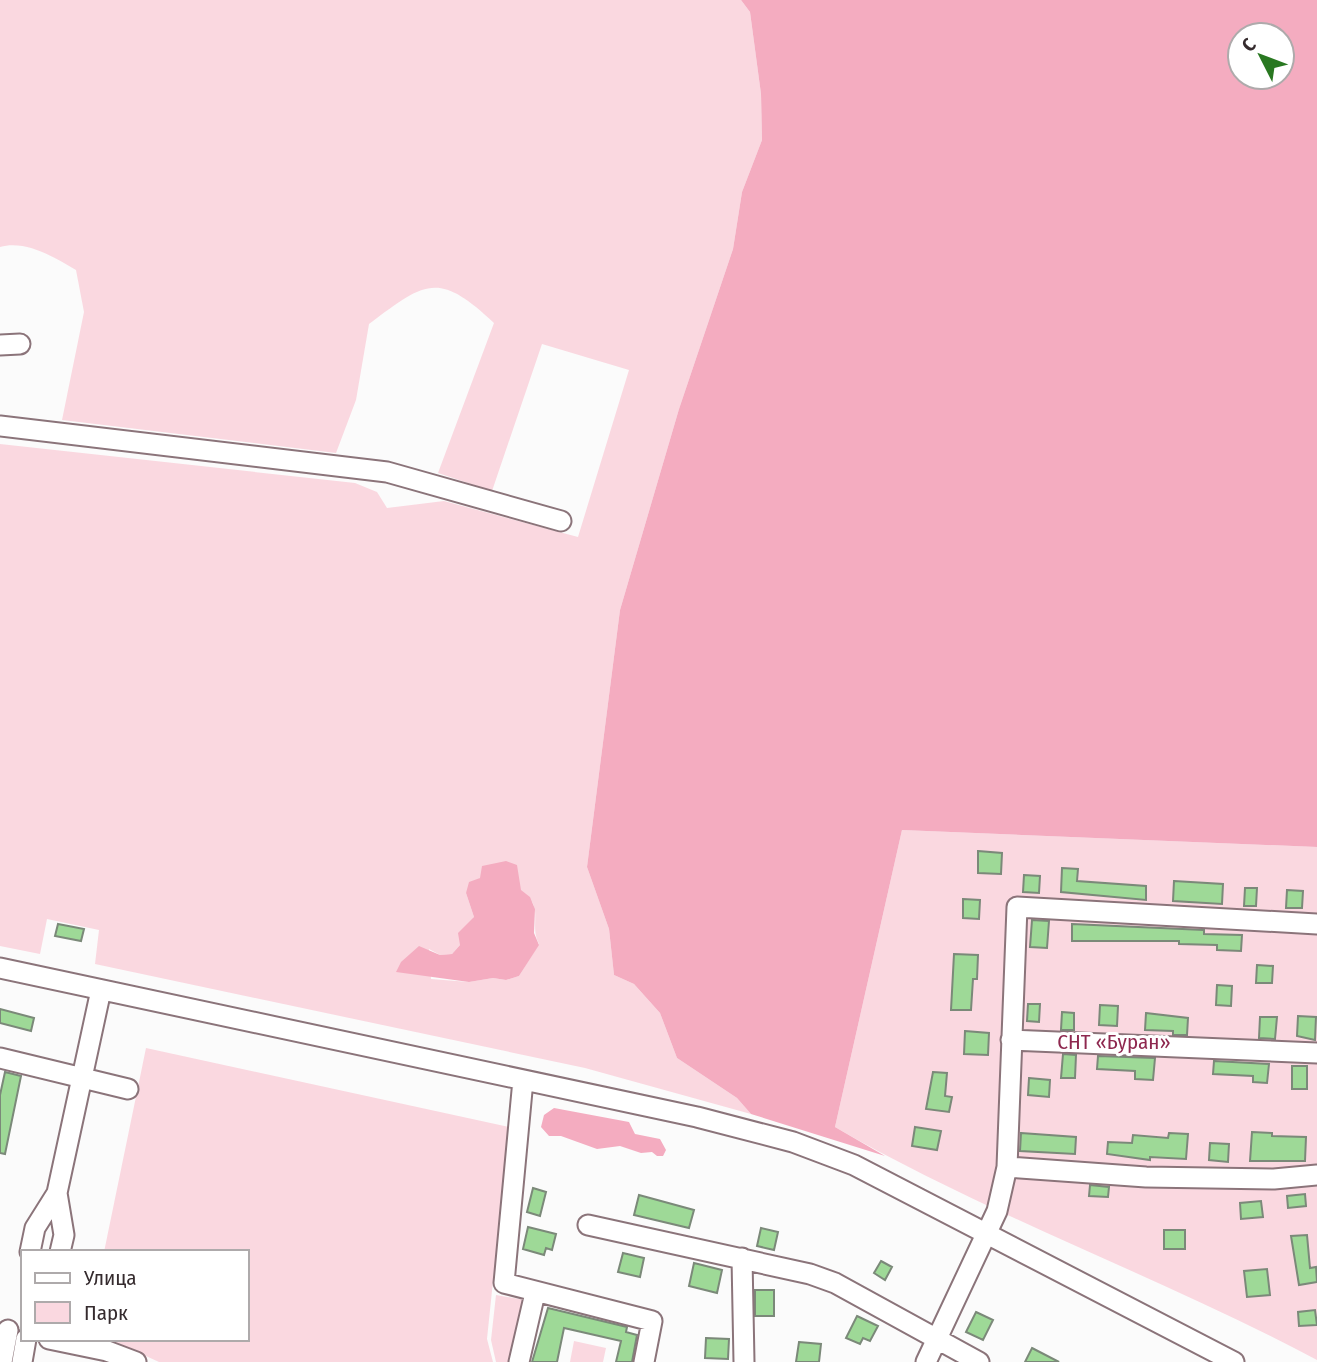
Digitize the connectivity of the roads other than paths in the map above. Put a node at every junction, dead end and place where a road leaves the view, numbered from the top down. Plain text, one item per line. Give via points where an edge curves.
1 (0, 426) edge
2 (561, 522) dead end
3 (1317, 923) edge
4 (0, 968) edge
5 (101, 990) junction
6 (1011, 1040) junction
7 (1317, 1053) edge
8 (0, 1058) edge
9 (82, 1078) junction
10 (523, 1080) junction
11 (128, 1089) dead end
12 (1007, 1167) junction
13 (1317, 1175) edge
14 (57, 1194) junction
15 (587, 1225) dead end
16 (985, 1233) junction
17 (30, 1250) edge
18 (60, 1250) edge
19 (741, 1258) junction
20 (535, 1293) junction
21 (10, 1331) edge
22 (936, 1339) junction
23 (26, 1341) edge
24 (58, 1341) edge
25 (2, 1362) edge
26 (22, 1362) edge
27 (136, 1362) edge
28 (519, 1362) edge
29 (644, 1362) edge
30 (744, 1362) edge
31 (926, 1362) edge
32 (979, 1362) edge
33 (1234, 1362) edge

1 - 2 street via 387,472
3 - 6 street via 1017,907
4 - 5 street
5 - 9 street
5 - 10 street
6 - 7 street
6 - 12 street
8 - 9 street
9 - 11 street
9 - 14 street
10 - 16 street via 793,1143 853,1165
10 - 20 street via 503,1279 506,1286
12 - 13 street via 1146,1177
12 - 16 street via 997,1211
14 - 17 street via 35,1228
14 - 18 street via 64,1235
15 - 19 street
16 - 22 street
16 - 33 street
19 - 22 street via 835,1283
19 - 30 street
20 - 28 street
20 - 29 street via 652,1321
21 - 25 street
22 - 31 street
22 - 32 street
23 - 26 street
24 - 27 street

